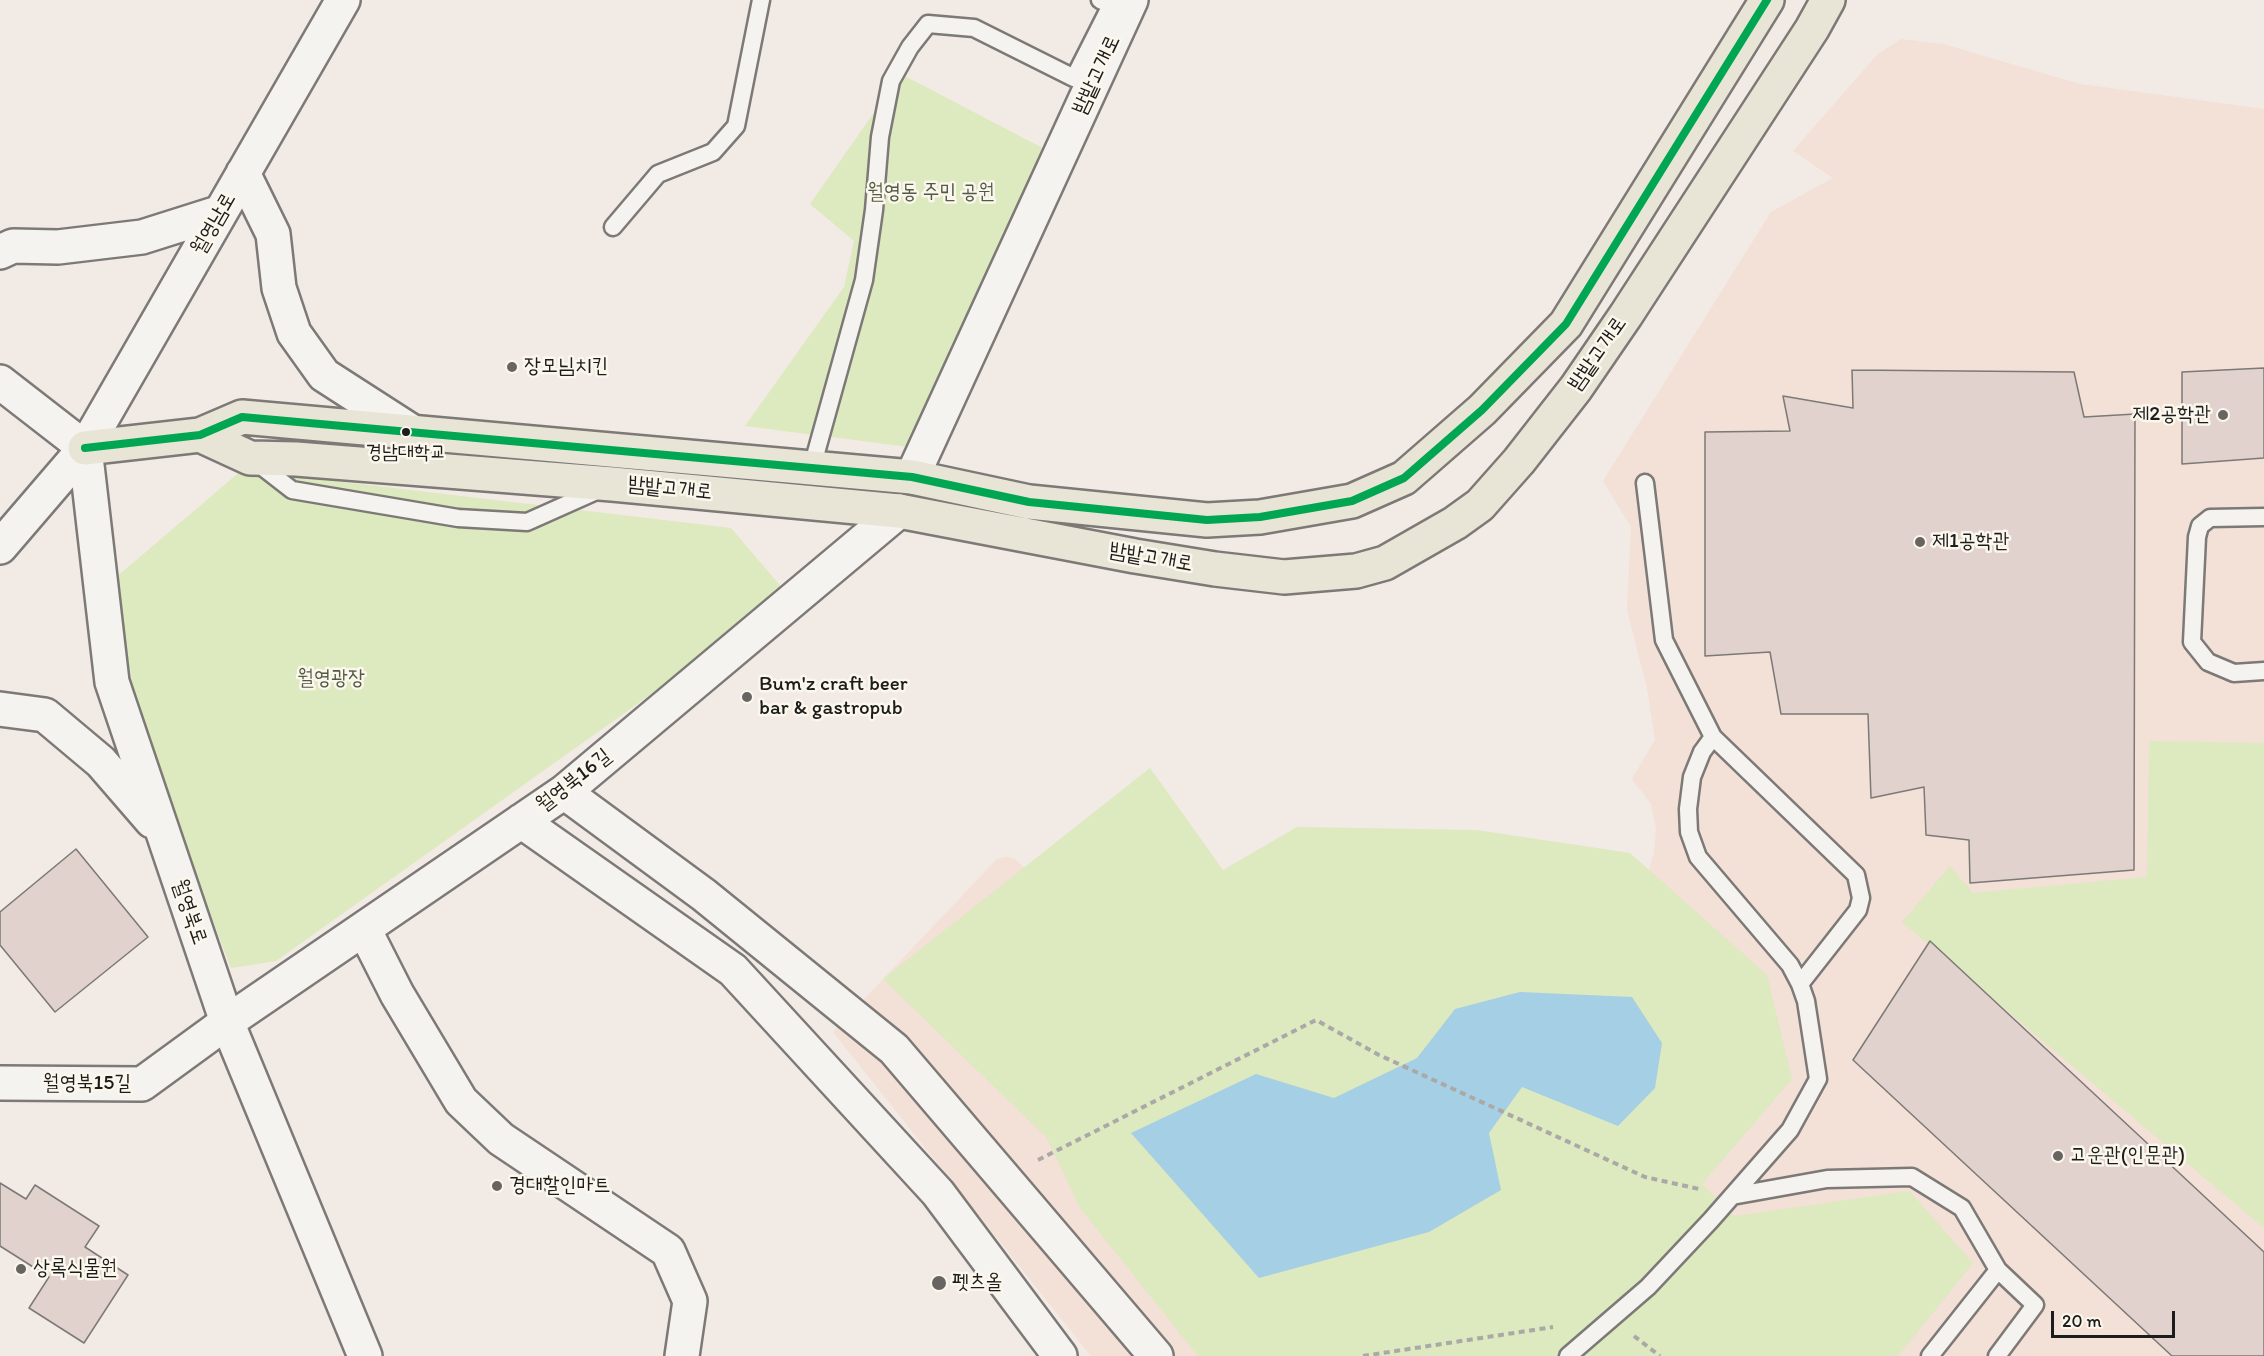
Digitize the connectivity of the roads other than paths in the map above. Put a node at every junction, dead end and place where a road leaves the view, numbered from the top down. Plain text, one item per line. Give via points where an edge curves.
1 (343, 0) edge
2 (761, 0) edge
3 (1100, 0) edge
4 (1131, 0) edge
5 (1767, 0) edge
6 (1828, 0) edge
7 (243, 173) junction
8 (221, 212) junction
9 (613, 226) dead end
10 (0, 252) edge
11 (0, 382) edge
12 (411, 431) junction
13 (200, 435) junction
14 (84, 448) junction
15 (250, 458) junction
16 (812, 468) junction
17 (912, 477) junction
18 (1645, 483) dead end
19 (612, 484) junction
20 (899, 511) junction
21 (2264, 517) edge
22 (0, 546) edge
23 (2264, 671) edge
24 (0, 709) edge
25 (1713, 737) junction
26 (564, 792) junction
27 (521, 821) junction
28 (163, 833) junction
29 (364, 929) junction
30 (1800, 984) junction
31 (227, 1022) junction
32 (0, 1083) edge
33 (1732, 1196) junction
34 (1998, 1270) junction
35 (365, 1356) edge
36 (682, 1356) edge
37 (1060, 1356) edge
38 (1156, 1356) edge
39 (1568, 1356) edge
40 (1930, 1356) edge
41 (1997, 1356) edge

1 - 7 street, 월영남로
2 - 9 lane via 736,126 713,152 658,174
3 - 16 lane via 1111,5 1074,78 974,28 928,24 910,47 891,81 880,137 864,280
4 - 17 street, 밤밭고개로
5 - 17 main road, 밤밭고개로 via 1566,324 1482,410 1404,478 1352,501 1260,518 1207,520 1029,502
6 - 20 main road, 밤밭고개로 via 1670,249 1576,388 1480,506 1409,551 1356,571 1284,577 1135,556
7 - 8 street, 월영남로
7 - 12 street via 273,234 279,288 294,333 324,375
8 - 10 street via 142,237 58,248 13,246
8 - 14 street, 월영남로
11 - 14 street
12 - 13 main road, 밤밭고개로 via 242,417
12 - 16 main road, 밤밭고개로
13 - 14 main road, 밤밭고개로
13 - 15 main road, 밤밭고개로
14 - 22 street, 월영남로
14 - 28 street, 월영북로 via 111,682
15 - 19 main road, 밤밭고개로
15 - 19 lane via 292,490 458,518 527,522
16 - 17 main road, 밤밭고개로
18 - 25 lane via 1664,640
19 - 20 main road, 밤밭고개로
20 - 26 street, 월영북16길
21 - 23 lane via 2210,518 2200,526 2192,642 2208,662 2234,673
24 - 28 street via 45,715 101,762
25 - 30 lane via 1692,777 1689,832 1698,857 1790,965
25 - 30 lane via 1856,875 1862,898 1858,910
26 - 27 street, 월영북16길
26 - 38 street via 704,894 894,1049
27 - 29 street, 월영북16길
27 - 37 street via 732,970 938,1193
28 - 31 street, 월영북로
29 - 31 street, 월영북16길
29 - 36 street via 397,994 461,1101 501,1139 668,1251 690,1301
30 - 33 lane via 1818,1079 1790,1130
31 - 32 street, 월영북15길 via 142,1084
31 - 35 street, 월영북로
33 - 34 lane via 1827,1179 1912,1177 1962,1209
33 - 39 lane via 1648,1287
34 - 40 lane
34 - 41 lane via 2035,1305

